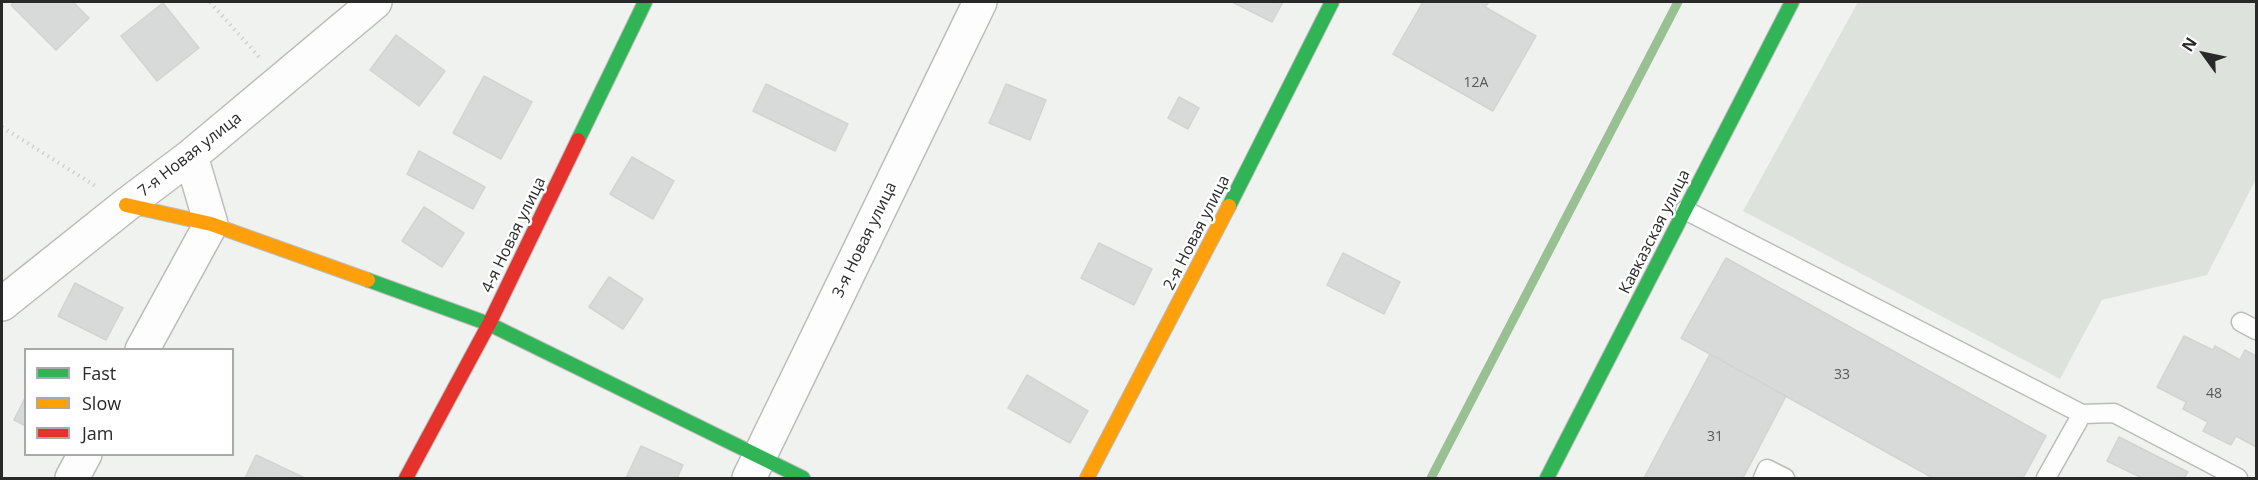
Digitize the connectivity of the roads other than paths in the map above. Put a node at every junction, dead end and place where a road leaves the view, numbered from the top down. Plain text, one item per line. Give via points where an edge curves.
1 (375, 2) edge
2 (645, 2) edge
3 (980, 2) edge
4 (1332, 2) edge
5 (1792, 2) edge
6 (191, 156) junction
7 (126, 205) junction
8 (1685, 210) junction
9 (212, 224) junction
10 (2, 304) edge
11 (489, 324) junction
12 (143, 348) edge
13 (2082, 414) junction
14 (84, 456) edge
15 (754, 469) edge
16 (72, 478) edge
17 (406, 478) edge
18 (802, 478) edge
19 (1087, 478) edge
20 (1547, 478) edge
21 (1763, 478) edge
22 (1785, 478) edge
23 (2046, 478) edge
24 (2238, 478) edge

1 - 6 street, 7-я Новая улица
2 - 11 street, 4-я Новая улица
3 - 15 street, 3-я Новая улица
4 - 19 street, 2-я Новая улица via 1215,236
5 - 8 street, Кавказская улица
6 - 7 street, 7-я Новая улица
6 - 9 street
7 - 9 street
7 - 10 street, 7-я Новая улица
8 - 13 lane
8 - 20 street, Кавказская улица
9 - 11 street
9 - 12 street
11 - 15 street
11 - 17 street, 4-я Новая улица
13 - 23 lane
13 - 24 lane via 2114,413
14 - 16 street
15 - 18 street
21 - 22 lane via 1767,469

